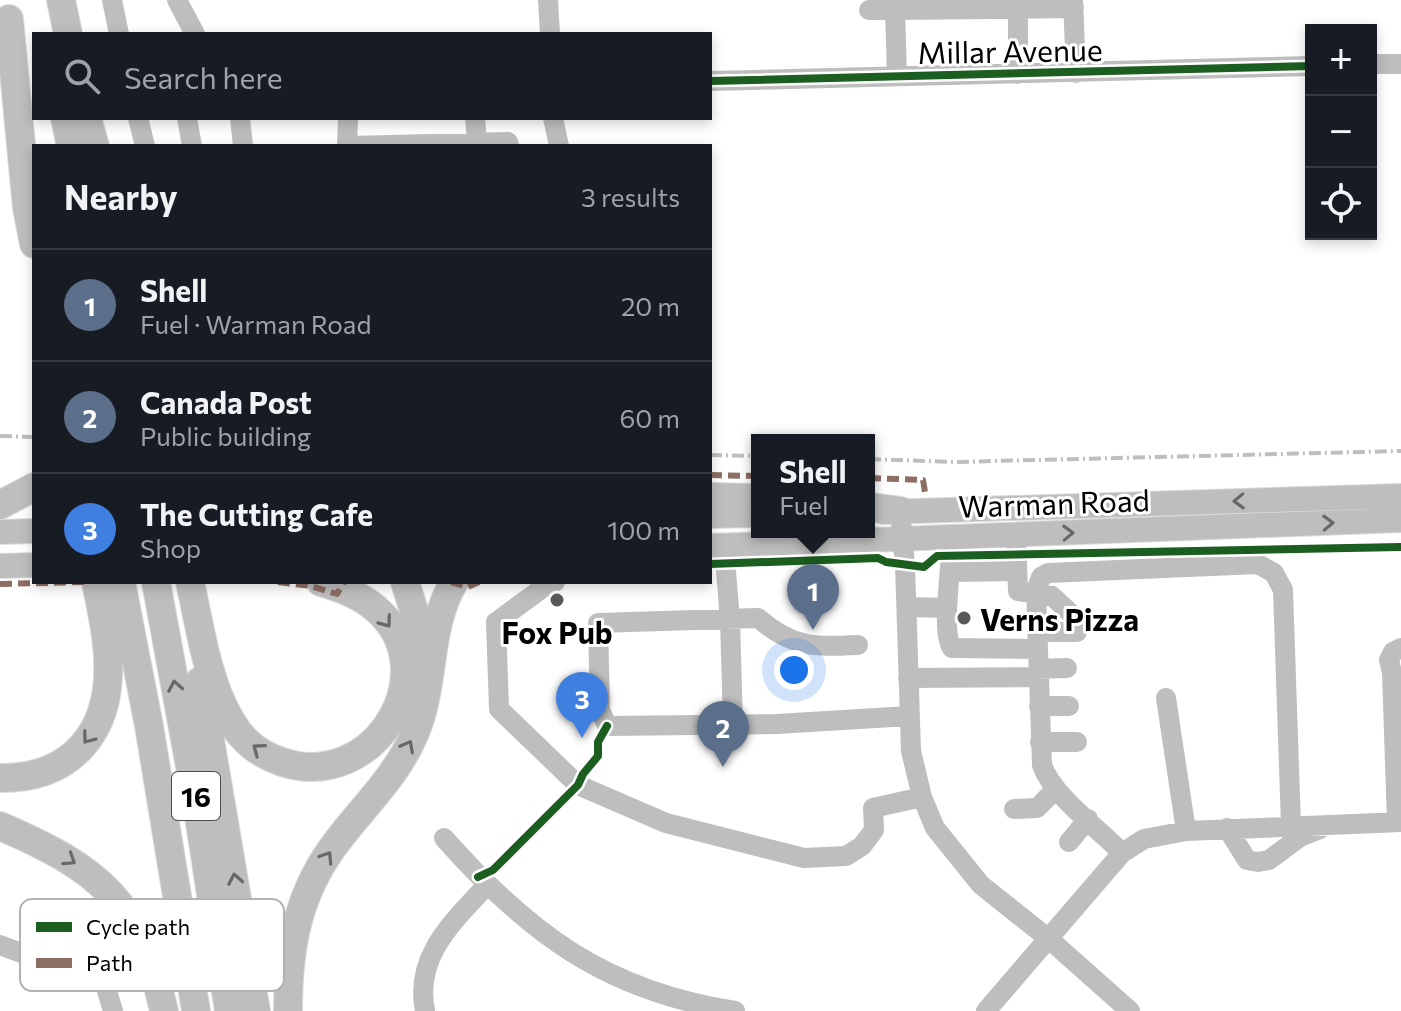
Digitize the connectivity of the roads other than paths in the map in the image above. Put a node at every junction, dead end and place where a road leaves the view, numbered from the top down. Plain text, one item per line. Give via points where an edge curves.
1 (42, 0) edge
2 (61, 0) edge
3 (112, 0) edge
4 (177, 0) edge
5 (548, 0) edge
6 (1073, 4) edge
7 (1018, 8) junction
8 (8, 9) edge
9 (869, 10) dead end
10 (895, 10) junction
11 (49, 32) edge
12 (68, 32) edge
13 (119, 32) edge
14 (194, 32) edge
15 (550, 32) edge
16 (1377, 65) edge
17 (1305, 66) edge
18 (1400, 68) edge
19 (1076, 73) junction
20 (1018, 74) junction
21 (897, 77) junction
22 (712, 81) edge
23 (65, 120) edge
24 (86, 120) edge
25 (138, 120) edge
26 (187, 120) edge
27 (240, 120) edge
28 (348, 120) edge
29 (475, 120) edge
30 (553, 120) edge
31 (477, 142) junction
32 (36, 144) edge
33 (71, 144) edge
34 (92, 144) edge
35 (144, 144) edge
36 (192, 144) edge
37 (243, 144) edge
38 (348, 144) edge
39 (412, 144) edge
40 (508, 144) edge
41 (559, 144) edge
42 (32, 234) edge
43 (32, 488) edge
44 (1401, 496) edge
45 (712, 497) edge
46 (751, 498) edge
47 (0, 505) edge
48 (875, 513) edge
49 (751, 515) edge
50 (712, 516) edge
51 (1401, 520) edge
52 (901, 525) junction
53 (875, 528) edge
54 (32, 531) edge
55 (0, 532) edge
56 (1016, 535) junction
57 (787, 538) edge
58 (951, 538) junction
59 (717, 546) edge
60 (32, 565) edge
61 (0, 566) edge
62 (1017, 571) junction
63 (952, 572) junction
64 (96, 584) edge
65 (121, 584) edge
66 (156, 584) edge
67 (182, 584) edge
68 (191, 584) edge
69 (326, 584) edge
70 (406, 584) edge
71 (453, 584) edge
72 (551, 584) edge
73 (1036, 594) junction
74 (907, 607) junction
75 (947, 608) junction
76 (730, 620) junction
77 (858, 645) dead end
78 (1401, 648) edge
79 (1038, 657) junction
80 (1067, 668) dead end
81 (908, 678) junction
82 (426, 692) junction
83 (1166, 698) dead end
84 (1039, 706) junction
85 (1069, 706) dead end
86 (909, 716) junction
87 (733, 725) junction
88 (1040, 742) junction
89 (1077, 742) dead end
90 (0, 778) edge
91 (1056, 789) junction
92 (922, 797) junction
93 (1014, 809) dead end
94 (1088, 819) junction
95 (1399, 822) edge
96 (1328, 825) junction
97 (0, 826) edge
98 (1291, 826) junction
99 (1227, 828) junction
100 (1186, 831) junction
101 (444, 838) dead end
102 (1069, 842) dead end
103 (1122, 853) junction
104 (487, 885) junction
105 (116, 899) edge
106 (178, 899) edge
107 (212, 899) edge
108 (238, 899) edge
109 (1049, 939) junction
110 (0, 945) edge
111 (20, 952) edge
112 (107, 991) edge
113 (159, 991) edge
114 (193, 991) edge
115 (226, 991) edge
116 (253, 991) edge
117 (664, 1003) edge
118 (113, 1011) edge
119 (164, 1011) edge
120 (196, 1011) edge
121 (229, 1011) edge
122 (256, 1011) edge
123 (288, 1011) edge
124 (425, 1011) edge
125 (735, 1011) edge
126 (986, 1011) edge
127 (1130, 1011) edge

1 - 11 highway
2 - 12 highway
3 - 13 street
4 - 14 street
5 - 15 street
6 - 7 street
6 - 19 street
7 - 10 street
7 - 20 street
8 - 32 highway
8 - 42 highway
9 - 10 street
10 - 21 street
16 - 18 street
17 - 19 street, Millar Avenue
19 - 20 street, Millar Avenue
20 - 21 street, Millar Avenue
21 - 22 street, Millar Avenue
23 - 33 highway
24 - 34 highway
25 - 35 street
26 - 36 street
27 - 37 street
28 - 38 street
29 - 31 street
30 - 41 street
31 - 39 street
31 - 40 street
43 - 47 highway
44 -> 52 main road, Warman Road
45 - 46 highway
48 - 52 highway
49 - 50 main road
56 -> 51 main road, Warman Road
52 - 53 main road, Warman Road
52 - 58 main road, Warman Road
52 - 74 street
54 - 55 main road
56 - 58 main road, Warman Road
56 - 62 street
57 - 59 main road, Warman Road
58 - 63 street
59 - 76 street
60 - 61 main road
62 - 63 street
62 - 73 street via 1018,591
63 - 75 street
64 -> 90 highway via 108,663 96,728 57,768
65 - 106 highway, 16
107 -> 66 highway, 16
108 -> 67 highway
69 -> 68 highway via 363,600 383,616 401,653 403,680 392,719 377,740 350,758 309,767 261,753 231,722
70 - 82 highway via 420,630
71 - 82 highway via 438,618
72 - 92 street via 496,622 499,709 578,785 666,823 804,858 846,856 874,830 873,808
73 - 79 street
73 - 79 street via 1052,596 1079,621 1079,630
73 - 98 street via 1041,577 1057,571 1258,564 1274,573 1283,590
74 - 75 street
74 - 81 street
75 - 79 street via 952,648
76 - 77 street via 758,618 806,646
76 - 87 street
76 - 87 street via 598,623 600,710 607,726
78 - 95 street via 1389,660
79 - 80 street
79 - 81 street
79 - 84 street
81 - 86 street
123 -> 82 highway via 291,947 308,890 337,841 404,754
83 - 100 street
84 - 85 street
84 - 88 street
86 - 87 street
86 - 92 street
88 - 89 street
88 - 91 street via 1042,765
91 - 93 street via 1037,808
91 - 94 street
92 - 109 street via 935,828 981,885
94 - 102 street
94 - 103 street
95 - 96 street
96 - 98 street
96 - 99 street via 1258,862 1247,860
97 -> 105 highway via 72,860
98 - 99 street
99 - 100 street
100 - 103 street via 1158,834
101 - 104 street
103 - 109 street
104 - 117 street via 581,960
104 - 124 street via 442,934 429,957
109 - 126 street
109 - 127 street
110 - 111 street
112 - 118 street
113 -> 119 highway
114 - 120 highway, 16
121 -> 115 highway, 16
122 -> 116 highway
117 - 125 street

